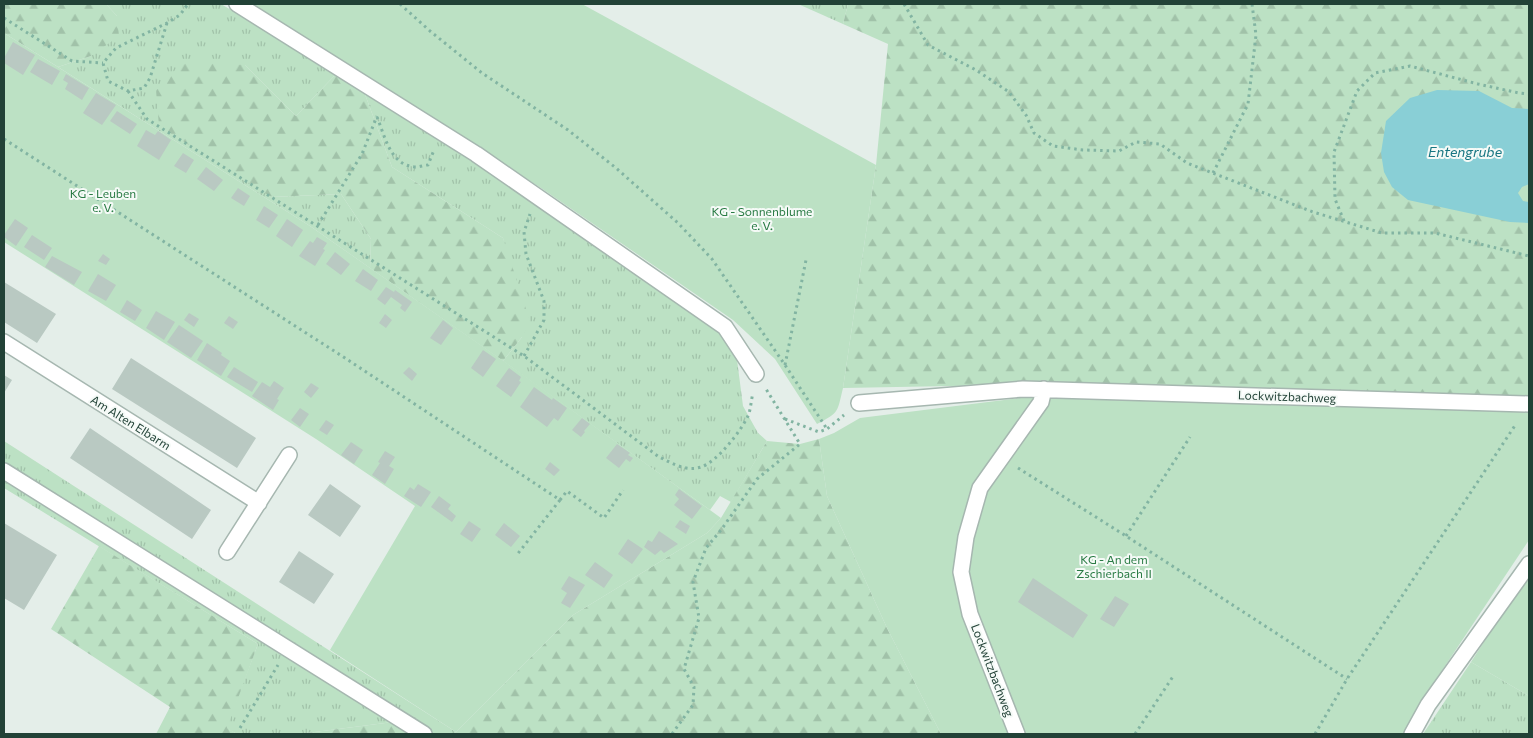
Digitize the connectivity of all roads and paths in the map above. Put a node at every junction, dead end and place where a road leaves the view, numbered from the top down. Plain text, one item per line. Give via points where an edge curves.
1 (188, 4) edge
2 (237, 4) edge
3 (400, 4) edge
4 (904, 4) edge
5 (1252, 4) edge
6 (4, 18) edge
7 (167, 23) junction
8 (103, 63) junction
9 (368, 86) junction
10 (128, 91) junction
11 (1529, 94) edge
12 (377, 116) junction
13 (432, 126) junction
14 (4, 139) edge
15 (1213, 173) junction
16 (536, 195) junction
17 (1344, 222) junction
18 (318, 225) junction
19 (1529, 256) edge
20 (806, 260) dead end
21 (4, 342) edge
22 (524, 356) junction
23 (785, 365) junction
24 (756, 374) junction
25 (1044, 390) junction
26 (859, 403) dead end
27 (1528, 404) edge
28 (845, 414) dead end
29 (784, 419) junction
30 (827, 429) junction
31 (1190, 437) dead end
32 (289, 456) dead end
33 (1000, 458) junction
34 (4, 471) edge
35 (623, 490) dead end
36 (560, 500) junction
37 (259, 503) junction
38 (1126, 536) junction
39 (227, 552) dead end
40 (516, 556) dead end
41 (1529, 564) edge
42 (287, 649) junction
43 (1174, 675) dead end
44 (1347, 679) junction
45 (240, 728) dead end
46 (424, 734) edge
47 (672, 734) edge
48 (1018, 734) edge
49 (1135, 734) edge
50 (1315, 734) edge
51 (1412, 734) edge

1 - 7 path via 180,15
2 - 9 street
3 - 23 path via 482,73 568,130 678,223 712,258
4 - 15 path via 928,45 1009,92 1034,132 1053,146 1119,151 1136,142 1160,144 1187,163
5 - 15 path via 1256,35 1248,104
6 - 8 path via 72,61
7 - 8 path via 116,48
7 - 10 path via 150,78 144,88
8 - 10 path via 108,81
9 - 12 path
9 - 13 street
10 - 18 path via 147,119
11 - 17 path via 1410,66 1375,74 1357,91 1334,152 1335,199
12 - 13 path via 390,151 400,163 416,167 428,165 434,152
12 - 18 path via 362,154
13 - 16 street
14 - 36 path
15 - 17 path
16 - 22 path via 524,232 526,254 544,301 544,320
16 - 24 street via 725,327
17 - 19 path via 1382,233 1435,233
18 - 22 path
20 - 23 path
21 - 37 street, Am Alten Elbarm
22 - 24 path via 659,457 684,468 701,467 721,453 740,429 749,414
23 - 30 path
24 - 29 path
25 - 26 street, Lockwitzbachweg
25 - 27 street, Lockwitzbachweg
25 - 33 street, Lockwitzbachweg via 1041,402
27 - 44 path
28 - 30 path
29 - 30 path via 819,432
29 - 47 path via 800,444 757,479 706,548 693,582 699,618 684,669 694,687 693,705
31 - 38 path
32 - 37 street
33 - 38 path
33 - 48 street, Lockwitzbachweg via 980,488 966,537 961,572 970,614
34 - 42 street
35 - 36 path via 604,518 567,490
36 - 40 path
37 - 39 street
38 - 44 path
41 - 51 street via 1428,705
42 - 45 path
42 - 46 street
43 - 49 path
44 - 50 path

